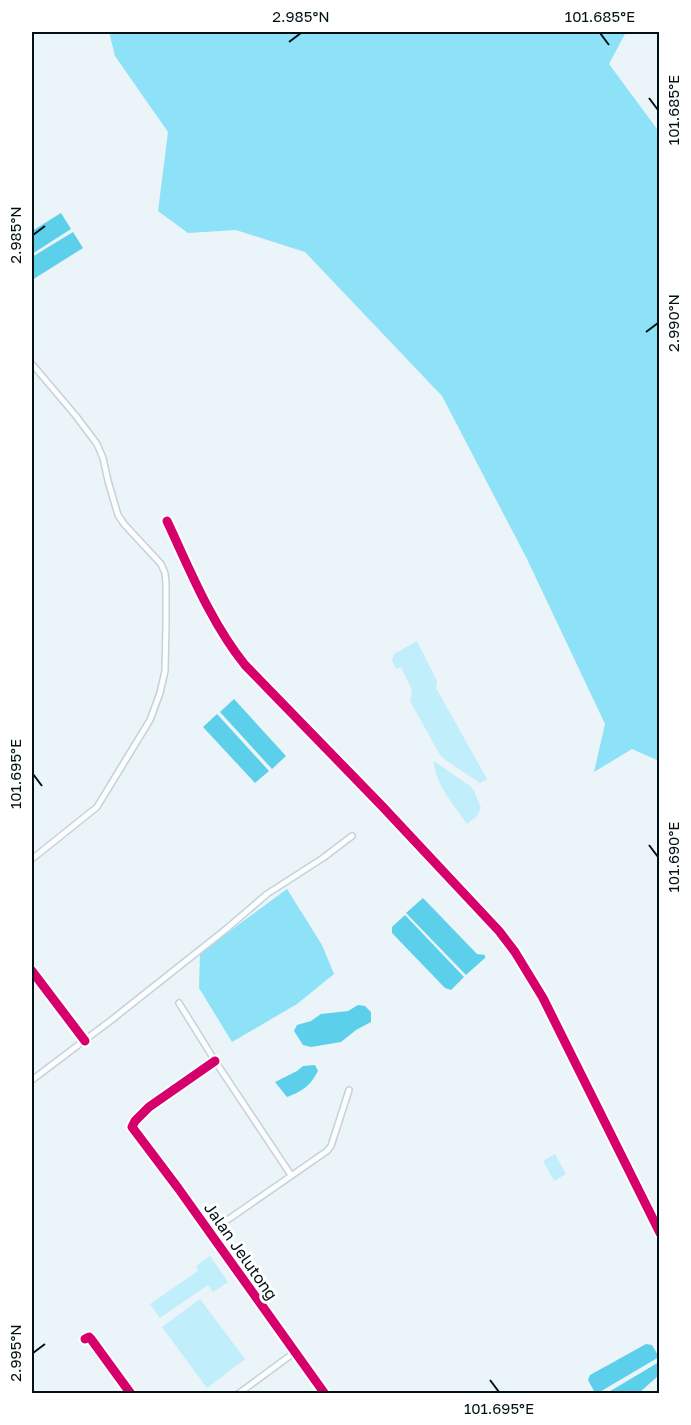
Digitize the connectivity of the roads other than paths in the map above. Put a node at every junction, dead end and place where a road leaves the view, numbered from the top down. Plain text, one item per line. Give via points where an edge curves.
1 (32, 364) edge
2 (167, 521) dead end
3 (352, 836) dead end
4 (32, 859) edge
5 (32, 971) edge
6 (179, 1003) dead end
7 (85, 1041) junction
8 (215, 1062) junction
9 (32, 1080) edge
10 (349, 1090) dead end
11 (291, 1175) junction
12 (210, 1232) junction
13 (660, 1233) edge
14 (85, 1339) dead end
15 (295, 1352) junction
16 (322, 1393) edge
17 (131, 1394) edge
18 (238, 1394) edge

1 - 4 street via 97,444 118,514 161,564 165,573 166,625 165,671 150,720 98,807
2 - 13 street via 234,652 515,952 543,998
3 - 7 street via 267,894
5 - 7 street
6 - 8 street
7 - 9 street
8 - 11 street
8 - 12 street, Jalan Jelutong via 149,1107 132,1127
10 - 11 street via 331,1146
11 - 12 street
12 - 15 street, Jalan Jelutong
14 - 17 street via 92,1339
15 - 16 street, Jalan Jelutong
15 - 18 street

